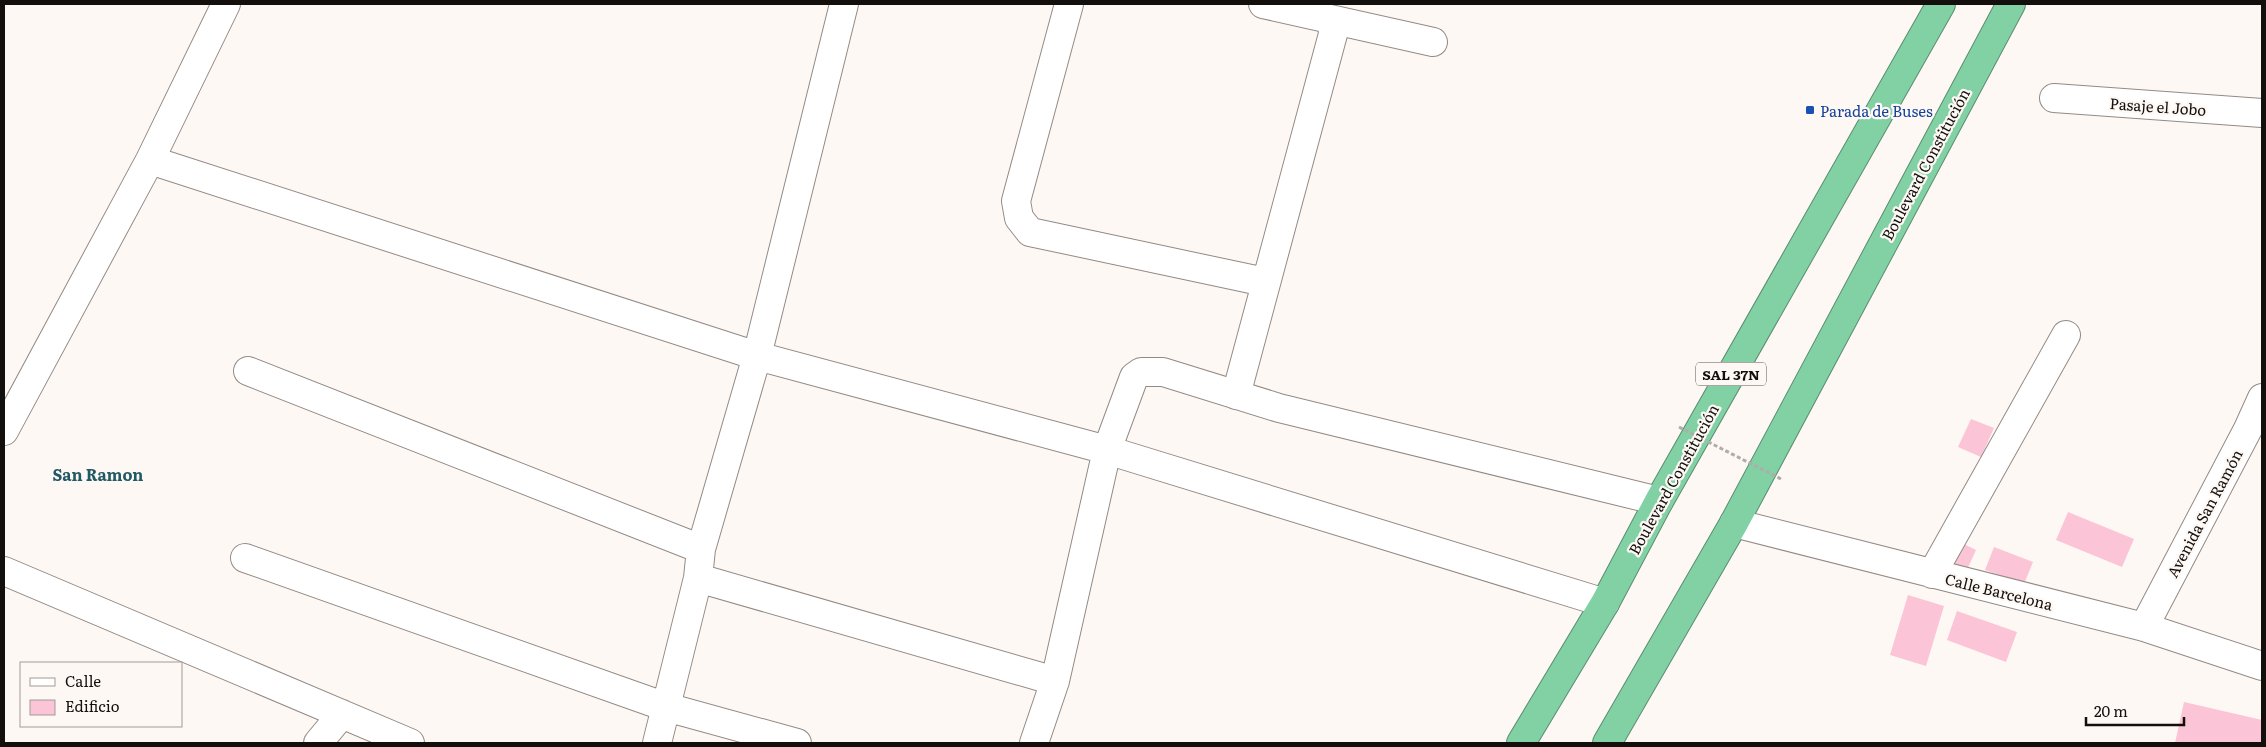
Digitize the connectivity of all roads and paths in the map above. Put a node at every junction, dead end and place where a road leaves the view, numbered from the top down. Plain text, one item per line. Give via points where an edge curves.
1 (226, 4) edge
2 (844, 4) edge
3 (1069, 4) edge
4 (1262, 4) edge
5 (1941, 4) edge
6 (2010, 8) edge
7 (1332, 21) junction
8 (1433, 42) dead end
9 (2054, 98) dead end
10 (2262, 113) edge
11 (150, 160) junction
12 (1265, 282) junction
13 (2066, 335) dead end
14 (757, 356) junction
15 (248, 372) dead end
16 (1236, 395) junction
17 (2262, 398) edge
18 (1680, 427) dead end
19 (4, 431) edge
20 (2255, 431) edge
21 (1107, 450) junction
22 (1781, 479) dead end
23 (1659, 501) junction
24 (1734, 524) junction
25 (701, 549) junction
26 (245, 558) dead end
27 (4, 570) edge
28 (1932, 574) junction
29 (698, 578) junction
30 (1605, 603) junction
31 (2144, 627) junction
32 (2262, 666) edge
33 (1055, 682) junction
34 (666, 707) junction
35 (342, 714) junction
36 (318, 743) edge
37 (410, 743) edge
38 (657, 743) edge
39 (797, 743) edge
40 (1034, 743) edge
41 (1521, 743) edge
42 (1607, 743) edge

1 - 11 street
2 - 14 street
3 - 12 street via 1016,202 1019,218 1030,232
4 - 7 street
5 - 23 highway, Boulevard Constitución / SAL 37N
6 - 24 highway, Boulevard Constitución
7 - 8 street
7 - 12 street via 1333,34
9 - 10 street, Pasaje el Jobo
11 - 14 street
11 - 19 street
12 - 16 street
13 - 28 street
14 - 21 street
14 - 25 street
15 - 25 street
16 - 21 street via 1163,372 1141,372 1134,377
16 - 23 street
17 - 20 street, Avenida San Ramón
18 - 22 path, bridge
20 - 31 street, Avenida San Ramón
21 - 30 street
21 - 33 street
23 - 30 highway, Boulevard Constitución / SAL 37N
24 - 28 street, Calle Barcelona
24 - 42 highway, Boulevard Constitución
25 - 29 street
26 - 34 street
27 - 35 street
28 - 31 street, Calle Barcelona
29 - 33 street
29 - 34 street
30 - 41 highway, Boulevard Constitución / SAL 37N
31 - 32 street, Calle Barcelona
33 - 40 street
34 - 38 street
34 - 39 street
35 - 36 street
35 - 37 street

